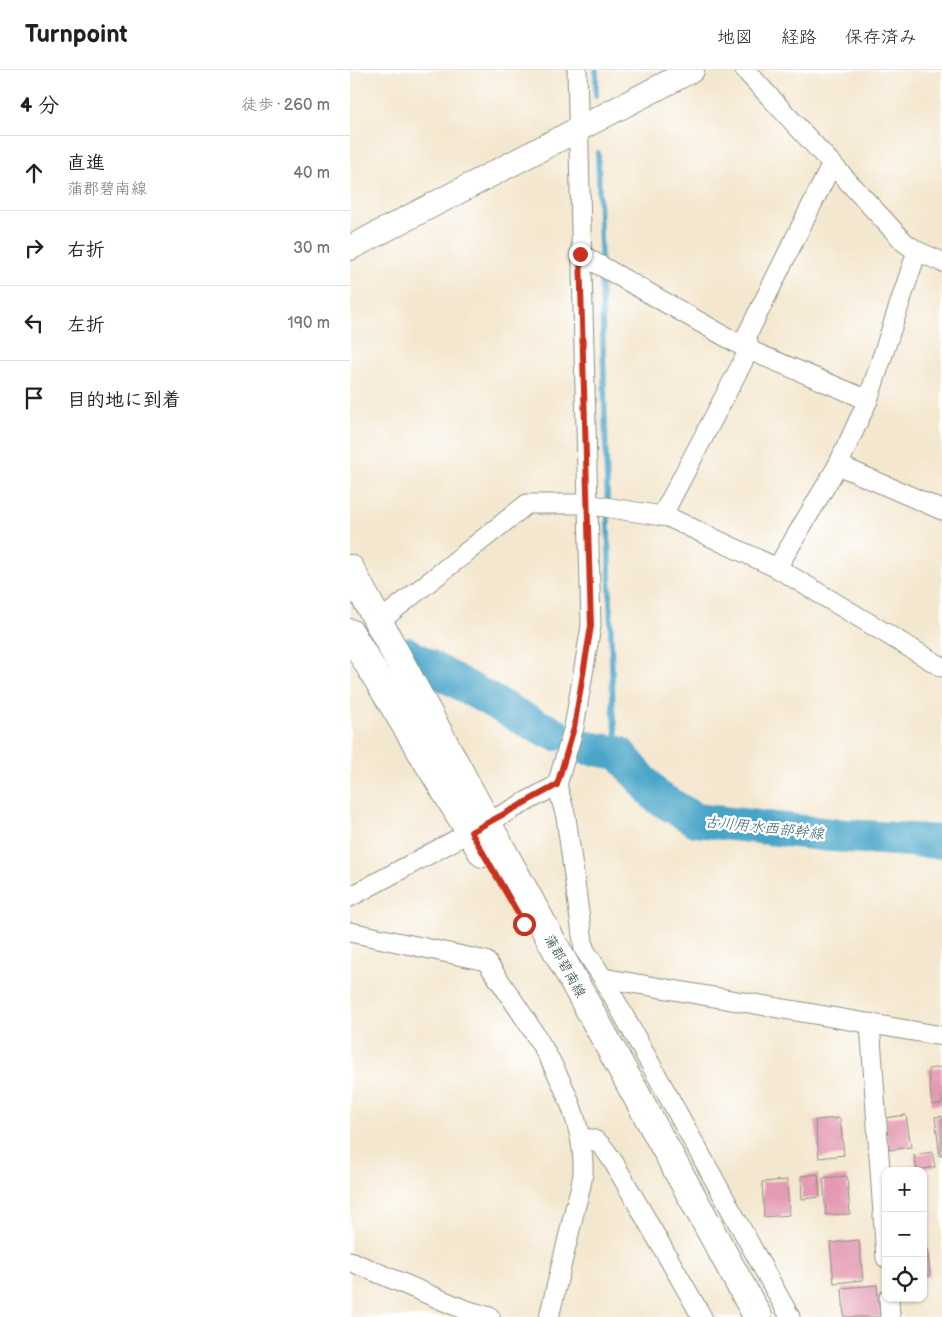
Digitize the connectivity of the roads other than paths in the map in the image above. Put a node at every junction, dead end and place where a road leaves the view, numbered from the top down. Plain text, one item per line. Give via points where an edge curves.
1 (577, 70) edge
2 (692, 70) edge
3 (745, 70) edge
4 (578, 130) junction
5 (832, 164) junction
6 (350, 248) edge
7 (918, 252) junction
8 (584, 257) junction
9 (942, 262) edge
10 (749, 350) junction
11 (868, 400) junction
12 (838, 465) junction
13 (591, 505) junction
14 (942, 510) edge
15 (662, 516) junction
16 (350, 568) edge
17 (776, 568) junction
18 (380, 621) junction
19 (350, 633) edge
20 (942, 668) edge
21 (557, 785) junction
22 (479, 828) junction
23 (350, 897) edge
24 (350, 932) edge
25 (603, 978) junction
26 (870, 1023) junction
27 (942, 1036) edge
28 (582, 1139) junction
29 (886, 1257) edge
30 (350, 1262) edge
31 (888, 1302) edge
32 (490, 1317) edge
33 (549, 1317) edge
34 (702, 1317) edge
35 (758, 1317) edge
36 (790, 1317) edge
37 (890, 1317) edge

1 - 4 street
2 - 4 street
3 - 5 street
4 - 6 street
4 - 8 street
5 - 7 street via 905,243
5 - 10 street via 747,336
7 - 9 street
7 - 11 street
8 - 10 street
8 - 13 street
10 - 11 street
10 - 15 street
11 - 12 street
12 - 14 street
12 - 17 street
13 - 15 street
13 - 18 street via 528,504
13 - 21 street via 591,626 574,728
15 - 17 street
16 - 18 main road, 蒲郡碧南線
17 - 20 street
18 - 22 main road, 蒲郡碧南線
19 - 22 main road, 蒲郡碧南線
21 - 22 street
21 - 25 street via 566,817 584,949
22 - 23 street
22 - 35 main road, 蒲郡碧南線
24 - 28 street via 486,961 523,1015 563,1086
25 - 26 street
25 - 36 street
26 - 27 street
26 - 29 street
28 - 33 street via 583,1174
28 - 34 street via 600,1142
30 - 32 street
31 - 37 street

